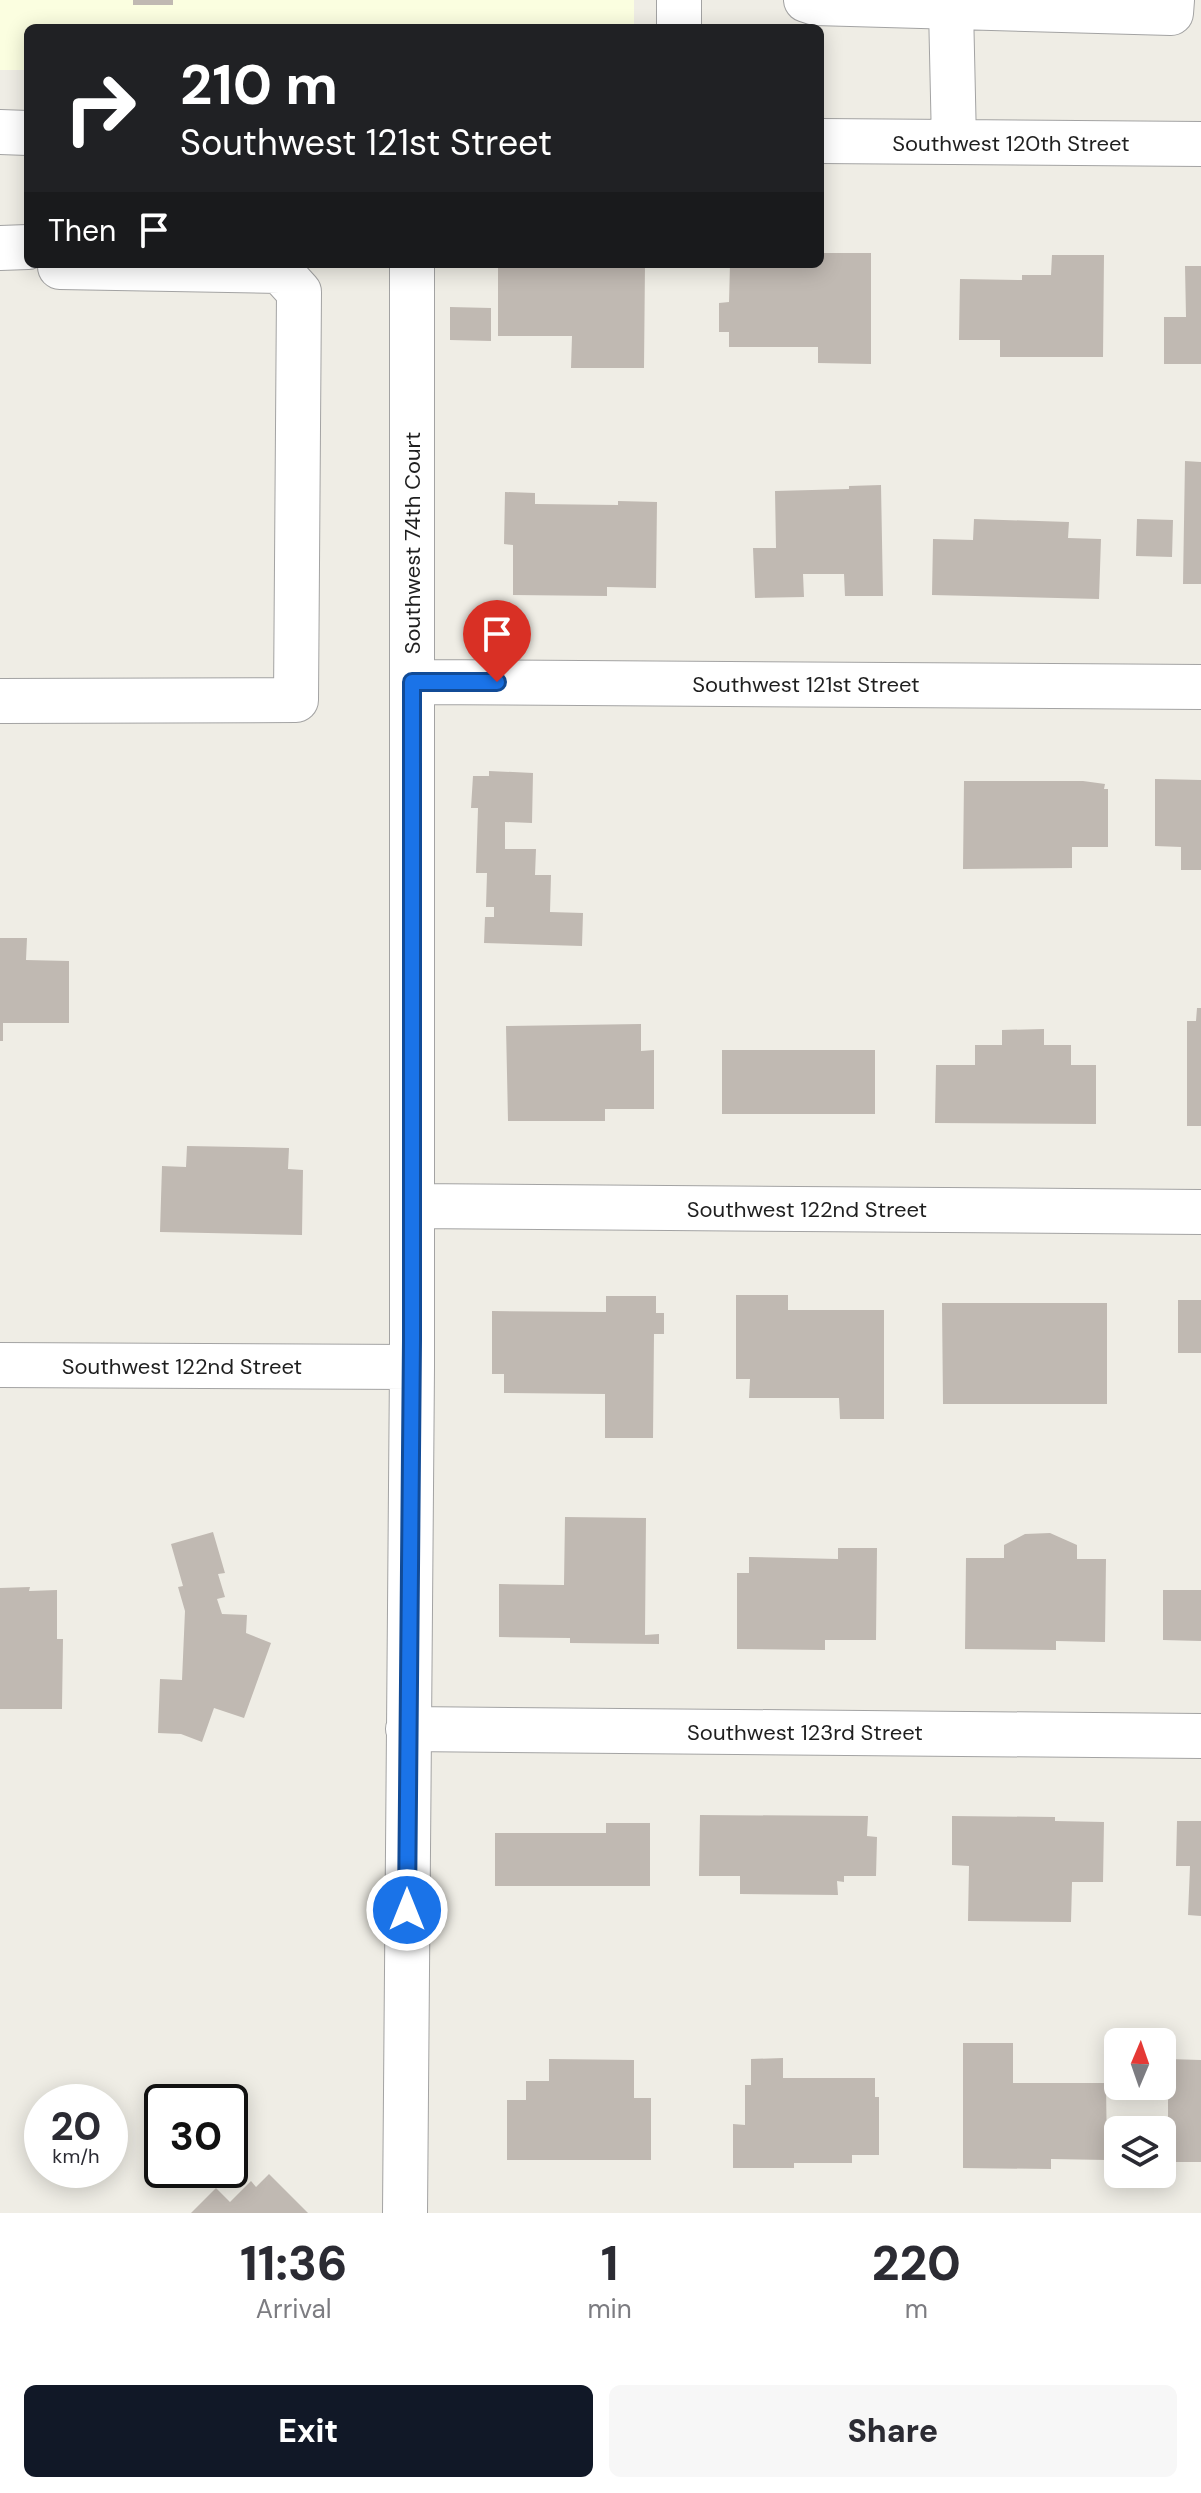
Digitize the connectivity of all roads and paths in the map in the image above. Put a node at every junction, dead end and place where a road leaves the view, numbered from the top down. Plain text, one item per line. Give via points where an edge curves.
1 (679, 0) edge
2 (806, 0) edge
3 (1172, 0) edge
4 (951, 8) junction
5 (679, 24) edge
6 (0, 132) edge
7 (24, 133) edge
8 (824, 141) edge
9 (954, 142) junction
10 (1201, 144) edge
11 (24, 247) edge
12 (0, 248) edge
13 (281, 268) edge
14 (412, 268) edge
15 (412, 682) junction
16 (1201, 687) edge
17 (0, 701) edge
18 (412, 1206) junction
19 (1201, 1212) edge
20 (0, 1365) edge
21 (412, 1367) junction
22 (408, 1729) junction
23 (1201, 1736) edge
24 (405, 2213) edge

1 - 5 street
2 - 4 street
3 - 4 street via 1171,13
4 - 9 street
6 - 7 street
8 - 9 street, Southwest 120th Street
9 - 10 street, Southwest 120th Street
11 - 12 street
13 - 17 street via 299,292 296,700
14 - 15 street, Southwest 74th Court
15 - 16 street, Southwest 121st Street
15 - 18 street, Southwest 74th Court
18 - 19 street, Southwest 122nd Street
18 - 21 street, Southwest 74th Court
20 - 21 street, Southwest 122nd Street
21 - 22 street, Southwest 74th Court
22 - 23 street, Southwest 123rd Street
22 - 24 street, Southwest 74th Court

